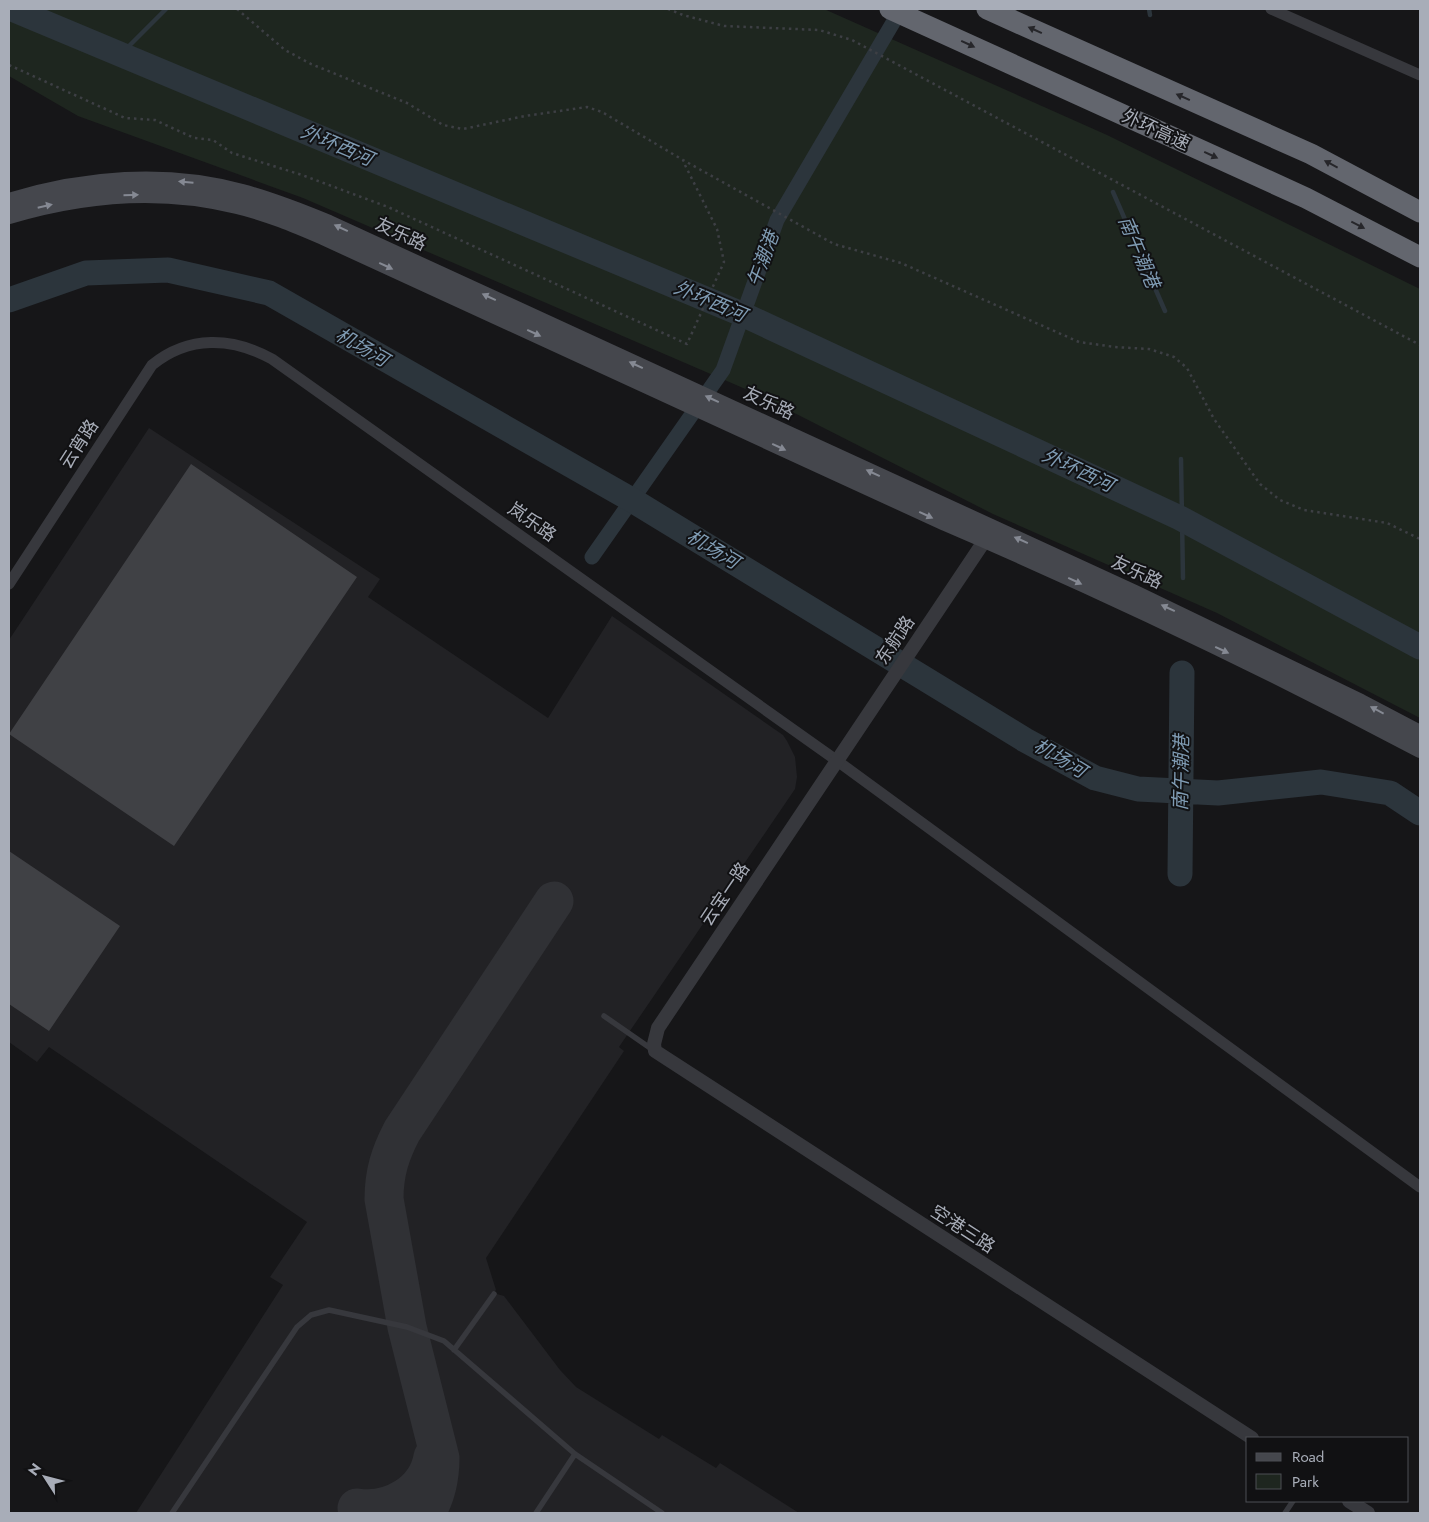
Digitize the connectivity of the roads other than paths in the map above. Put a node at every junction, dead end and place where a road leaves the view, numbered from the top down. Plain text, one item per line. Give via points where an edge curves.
1 (890, 9) edge
2 (986, 9) edge
3 (1271, 9) edge
4 (1284, 13) edge
5 (1420, 74) edge
6 (82, 192) junction
7 (9, 201) edge
8 (1420, 212) edge
9 (9, 216) edge
10 (1420, 257) edge
11 (197, 342) joint
12 (988, 534) junction
13 (969, 568) dead end
14 (9, 584) edge
15 (1420, 733) edge
16 (1420, 750) edge
17 (836, 760) junction
18 (604, 1016) dead end
19 (655, 1051) junction
20 (1420, 1187) edge
21 (494, 1294) dead end
22 (454, 1350) junction
23 (1250, 1437) edge
24 (575, 1454) junction
25 (1292, 1502) edge
26 (1351, 1502) edge
27 (172, 1513) edge
28 (536, 1513) edge
29 (662, 1513) edge
30 (1285, 1513) edge
31 (1368, 1513) edge

1 -> 10 highway, 外环高速 via 1306,198
8 -> 2 highway via 1311,154
3 - 4 street
4 - 5 street
6 - 7 main road via 40,191
9 -> 6 main road
6 - 12 main road, 友乐路 via 197,198 275,217 678,392
11 - 14 street, 云宵路 via 164,355 147,371
11 - 17 street, 岚乐路 via 234,343 272,358
12 - 13 street
15 -> 12 main road, 友乐路 via 1246,646
12 -> 16 main road, 友乐路
12 - 17 street, 东航路
17 - 19 street, 云宝一路 via 658,1028
17 - 20 street, 岚乐路
18 - 19 lane
19 - 23 street, 空港三路
21 - 22 lane
22 - 24 lane
22 - 27 lane via 444,1341 426,1333 362,1316 323,1310 311,1315 297,1327
24 - 28 lane
24 - 29 lane
25 - 30 lane
26 - 31 street

